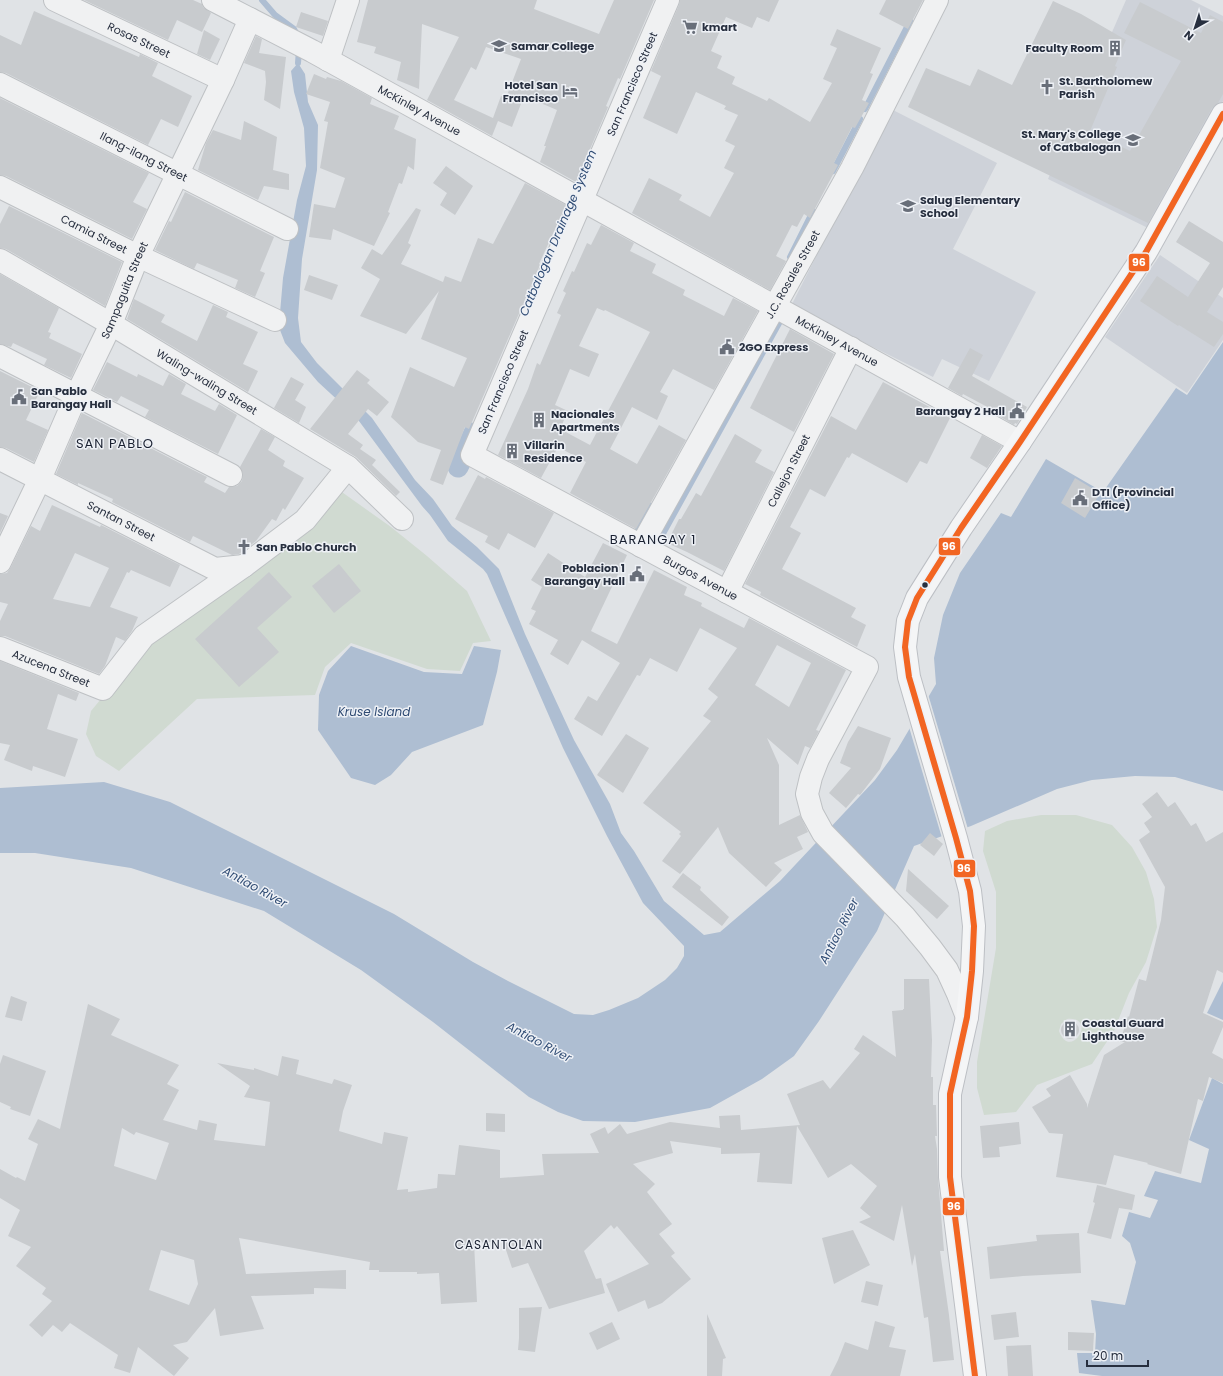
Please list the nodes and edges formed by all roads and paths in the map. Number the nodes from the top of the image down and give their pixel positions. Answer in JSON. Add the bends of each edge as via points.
{"nodes":[{"id":1,"x":55,"y":0,"type":"edge"},
{"id":2,"x":213,"y":0,"type":"edge"},
{"id":3,"x":348,"y":0,"type":"edge"},
{"id":4,"x":668,"y":0,"type":"edge"},
{"id":5,"x":937,"y":0,"type":"edge"},
{"id":6,"x":250,"y":19,"type":"junction"},
{"id":7,"x":311,"y":51,"type":"junction"},
{"id":8,"x":223,"y":80,"type":"junction"},
{"id":9,"x":0,"y":84,"type":"edge"},
{"id":10,"x":1223,"y":114,"type":"edge"},
{"id":11,"x":179,"y":174,"type":"junction"},
{"id":12,"x":0,"y":187,"type":"edge"},
{"id":13,"x":577,"y":197,"type":"junction"},
{"id":14,"x":287,"y":229,"type":"dead end"},
{"id":15,"x":138,"y":256,"type":"junction"},
{"id":16,"x":0,"y":260,"type":"edge"},
{"id":17,"x":776,"y":306,"type":"junction"},
{"id":18,"x":275,"y":320,"type":"dead end"},
{"id":19,"x":111,"y":324,"type":"junction"},
{"id":20,"x":851,"y":348,"type":"junction"},
{"id":21,"x":0,"y":356,"type":"edge"},
{"id":22,"x":76,"y":396,"type":"junction"},
{"id":23,"x":1020,"y":442,"type":"junction"},
{"id":24,"x":472,"y":454,"type":"joint"},
{"id":25,"x":0,"y":459,"type":"edge"},
{"id":26,"x":348,"y":467,"type":"junction"},
{"id":27,"x":231,"y":475,"type":"dead end"},
{"id":28,"x":40,"y":479,"type":"junction"},
{"id":29,"x":402,"y":519,"type":"dead end"},
{"id":30,"x":641,"y":546,"type":"junction"},
{"id":31,"x":0,"y":561,"type":"edge"},
{"id":32,"x":244,"y":566,"type":"junction"},
{"id":33,"x":727,"y":592,"type":"junction"},
{"id":34,"x":0,"y":648,"type":"edge"},
{"id":35,"x":967,"y":1017,"type":"junction"},
{"id":36,"x":975,"y":1376,"type":"edge"}],
"edges":[{"from":1,"to":8,"type":"street","name":"Rosas Street"},
{"from":2,"to":6,"type":"street","name":"McKinley Avenue"},
{"from":3,"to":7,"type":"street"},
{"from":4,"to":13,"type":"street","name":"San Francisco Street"},
{"from":5,"to":17,"type":"street","name":"J.C. Rosales Street","via":[[852,168]]},
{"from":6,"to":7,"type":"street","name":"McKinley Avenue"},
{"from":6,"to":8,"type":"street","name":"Sampaguita Street"},
{"from":7,"to":13,"type":"street","name":"McKinley Avenue"},
{"from":8,"to":11,"type":"street","name":"Sampaguita Street"},
{"from":9,"to":11,"type":"street","name":"Ilang-ilang Street"},
{"from":10,"to":23,"type":"main road","via":[[1146,252]]},
{"from":11,"to":14,"type":"street","name":"Ilang-ilang Street"},
{"from":11,"to":15,"type":"street","name":"Sampaguita Street"},
{"from":12,"to":15,"type":"street","name":"Camia Street"},
{"from":13,"to":17,"type":"street","name":"McKinley Avenue"},
{"from":13,"to":24,"type":"street","name":"San Francisco Street"},
{"from":15,"to":18,"type":"street","name":"Camia Street"},
{"from":15,"to":19,"type":"street","name":"Sampaguita Street"},
{"from":16,"to":19,"type":"street","name":"Waling-waling Street"},
{"from":17,"to":20,"type":"street","name":"McKinley Avenue"},
{"from":17,"to":30,"type":"street","name":"J.C. Rosales Street"},
{"from":19,"to":22,"type":"street","name":"Sampaguita Street"},
{"from":19,"to":26,"type":"street","name":"Waling-waling Street"},
{"from":20,"to":23,"type":"street","name":"McKinley Avenue"},
{"from":20,"to":33,"type":"street","name":"Callejon Street"},
{"from":21,"to":22,"type":"street"},
{"from":22,"to":27,"type":"street"},
{"from":22,"to":28,"type":"street","name":"Sampaguita Street"},
{"from":23,"to":35,"type":"main road","via":[[917,598],[908,621],[905,647],[909,677],[970,891],[974,926]]},
{"from":24,"to":30,"type":"street","name":"Burgos Avenue"},
{"from":25,"to":28,"type":"street","name":"Santan Street"},
{"from":26,"to":29,"type":"street","name":"Waling-waling Street"},
{"from":26,"to":32,"type":"street","via":[[305,520]]},
{"from":28,"to":31,"type":"street","name":"Sampaguita Street"},
{"from":28,"to":32,"type":"street","name":"Santan Street","via":[[215,569]]},
{"from":30,"to":33,"type":"street","name":"Burgos Avenue"},
{"from":32,"to":34,"type":"street","name":"Azucena Street","via":[[144,636],[103,689]]},
{"from":33,"to":35,"type":"street","name":"Burgos Avenue","via":[[867,667],[818,759],[807,794],[812,813],[823,833],[905,917],[930,947],[947,970]]},
{"from":35,"to":36,"type":"main road","via":[[950,1094],[950,1185]]}]}
